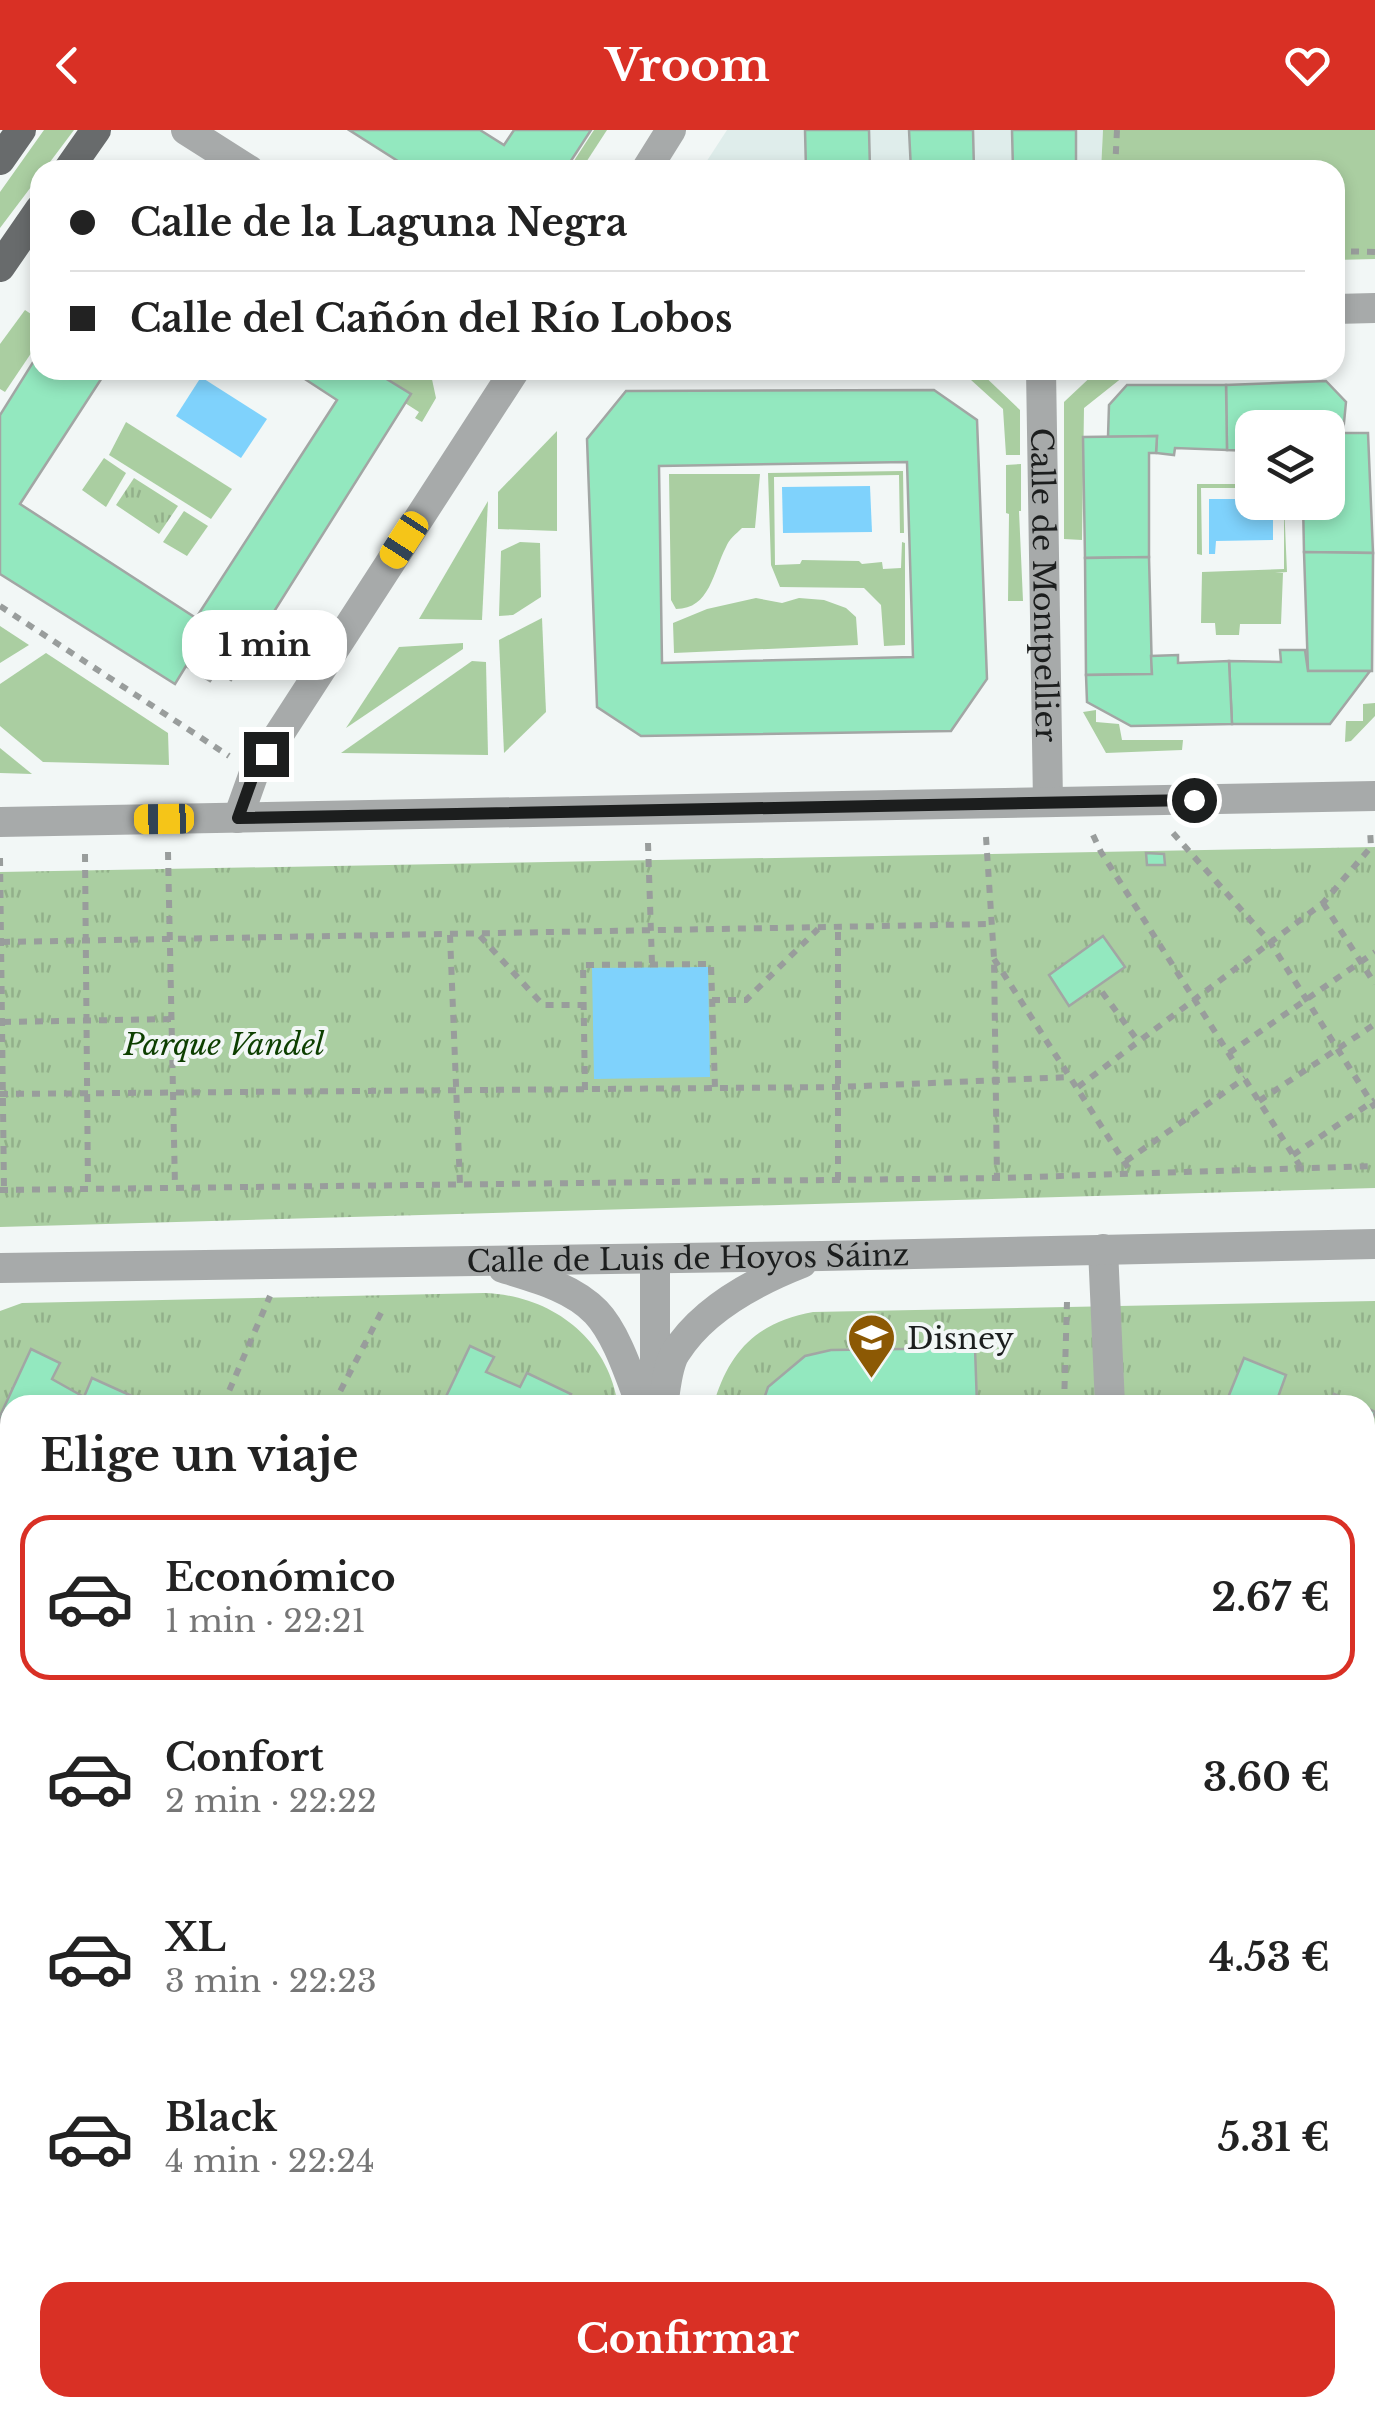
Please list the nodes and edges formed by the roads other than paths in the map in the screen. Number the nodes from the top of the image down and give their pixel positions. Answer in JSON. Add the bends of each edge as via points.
{"nodes":[{"id":1,"x":21,"y":130,"type":"edge"},
{"id":2,"x":96,"y":130,"type":"edge"},
{"id":3,"x":186,"y":130,"type":"edge"},
{"id":4,"x":671,"y":130,"type":"edge"},
{"id":5,"x":0,"y":160,"type":"edge"},
{"id":6,"x":75,"y":160,"type":"edge"},
{"id":7,"x":232,"y":160,"type":"edge"},
{"id":8,"x":652,"y":160,"type":"edge"},
{"id":9,"x":30,"y":223,"type":"edge"},
{"id":10,"x":0,"y":266,"type":"edge"},
{"id":11,"x":1375,"y":308,"type":"edge"},
{"id":12,"x":1345,"y":309,"type":"edge"},
{"id":13,"x":508,"y":380,"type":"edge"},
{"id":14,"x":1040,"y":380,"type":"edge"},
{"id":15,"x":1375,"y":796,"type":"edge"},
{"id":16,"x":1048,"y":802,"type":"junction"},
{"id":17,"x":238,"y":818,"type":"junction"},
{"id":18,"x":0,"y":822,"type":"edge"},
{"id":19,"x":1375,"y":1244,"type":"edge"},
{"id":20,"x":1104,"y":1250,"type":"junction"},
{"id":21,"x":822,"y":1256,"type":"junction"},
{"id":22,"x":656,"y":1258,"type":"junction"},
{"id":23,"x":472,"y":1259,"type":"junction"},
{"id":24,"x":0,"y":1268,"type":"edge"},
{"id":25,"x":637,"y":1395,"type":"edge"},
{"id":26,"x":655,"y":1395,"type":"edge"},
{"id":27,"x":665,"y":1395,"type":"edge"},
{"id":28,"x":1110,"y":1395,"type":"edge"}],
"edges":[{"from":1,"to":5,"type":"main road"},
{"from":2,"to":6,"type":"main road"},
{"from":3,"to":7,"type":"street"},
{"from":4,"to":8,"type":"street"},
{"from":9,"to":10,"type":"main road"},
{"from":11,"to":12,"type":"street"},
{"from":13,"to":17,"type":"street","via":[[254,773]]},
{"from":14,"to":16,"type":"street","name":"Calle de Montpellier"},
{"from":15,"to":16,"type":"street"},
{"from":16,"to":17,"type":"street"},
{"from":17,"to":18,"type":"street"},
{"from":19,"to":20,"type":"street","name":"Calle de Luis de Hoyos Sáinz"},
{"from":20,"to":21,"type":"street","name":"Calle de Luis de Hoyos Sáinz"},
{"from":20,"to":28,"type":"street"},
{"from":21,"to":22,"type":"street","name":"Calle de Luis de Hoyos Sáinz"},
{"from":21,"to":27,"type":"street","via":[[763,1278],[716,1309],[674,1354]]},
{"from":22,"to":23,"type":"street","name":"Calle de Luis de Hoyos Sáinz"},
{"from":22,"to":26,"type":"street"},
{"from":23,"to":24,"type":"street","name":"Calle de Luis de Hoyos Sáinz"},
{"from":23,"to":25,"type":"street","via":[[552,1282],[596,1312]]}]}
